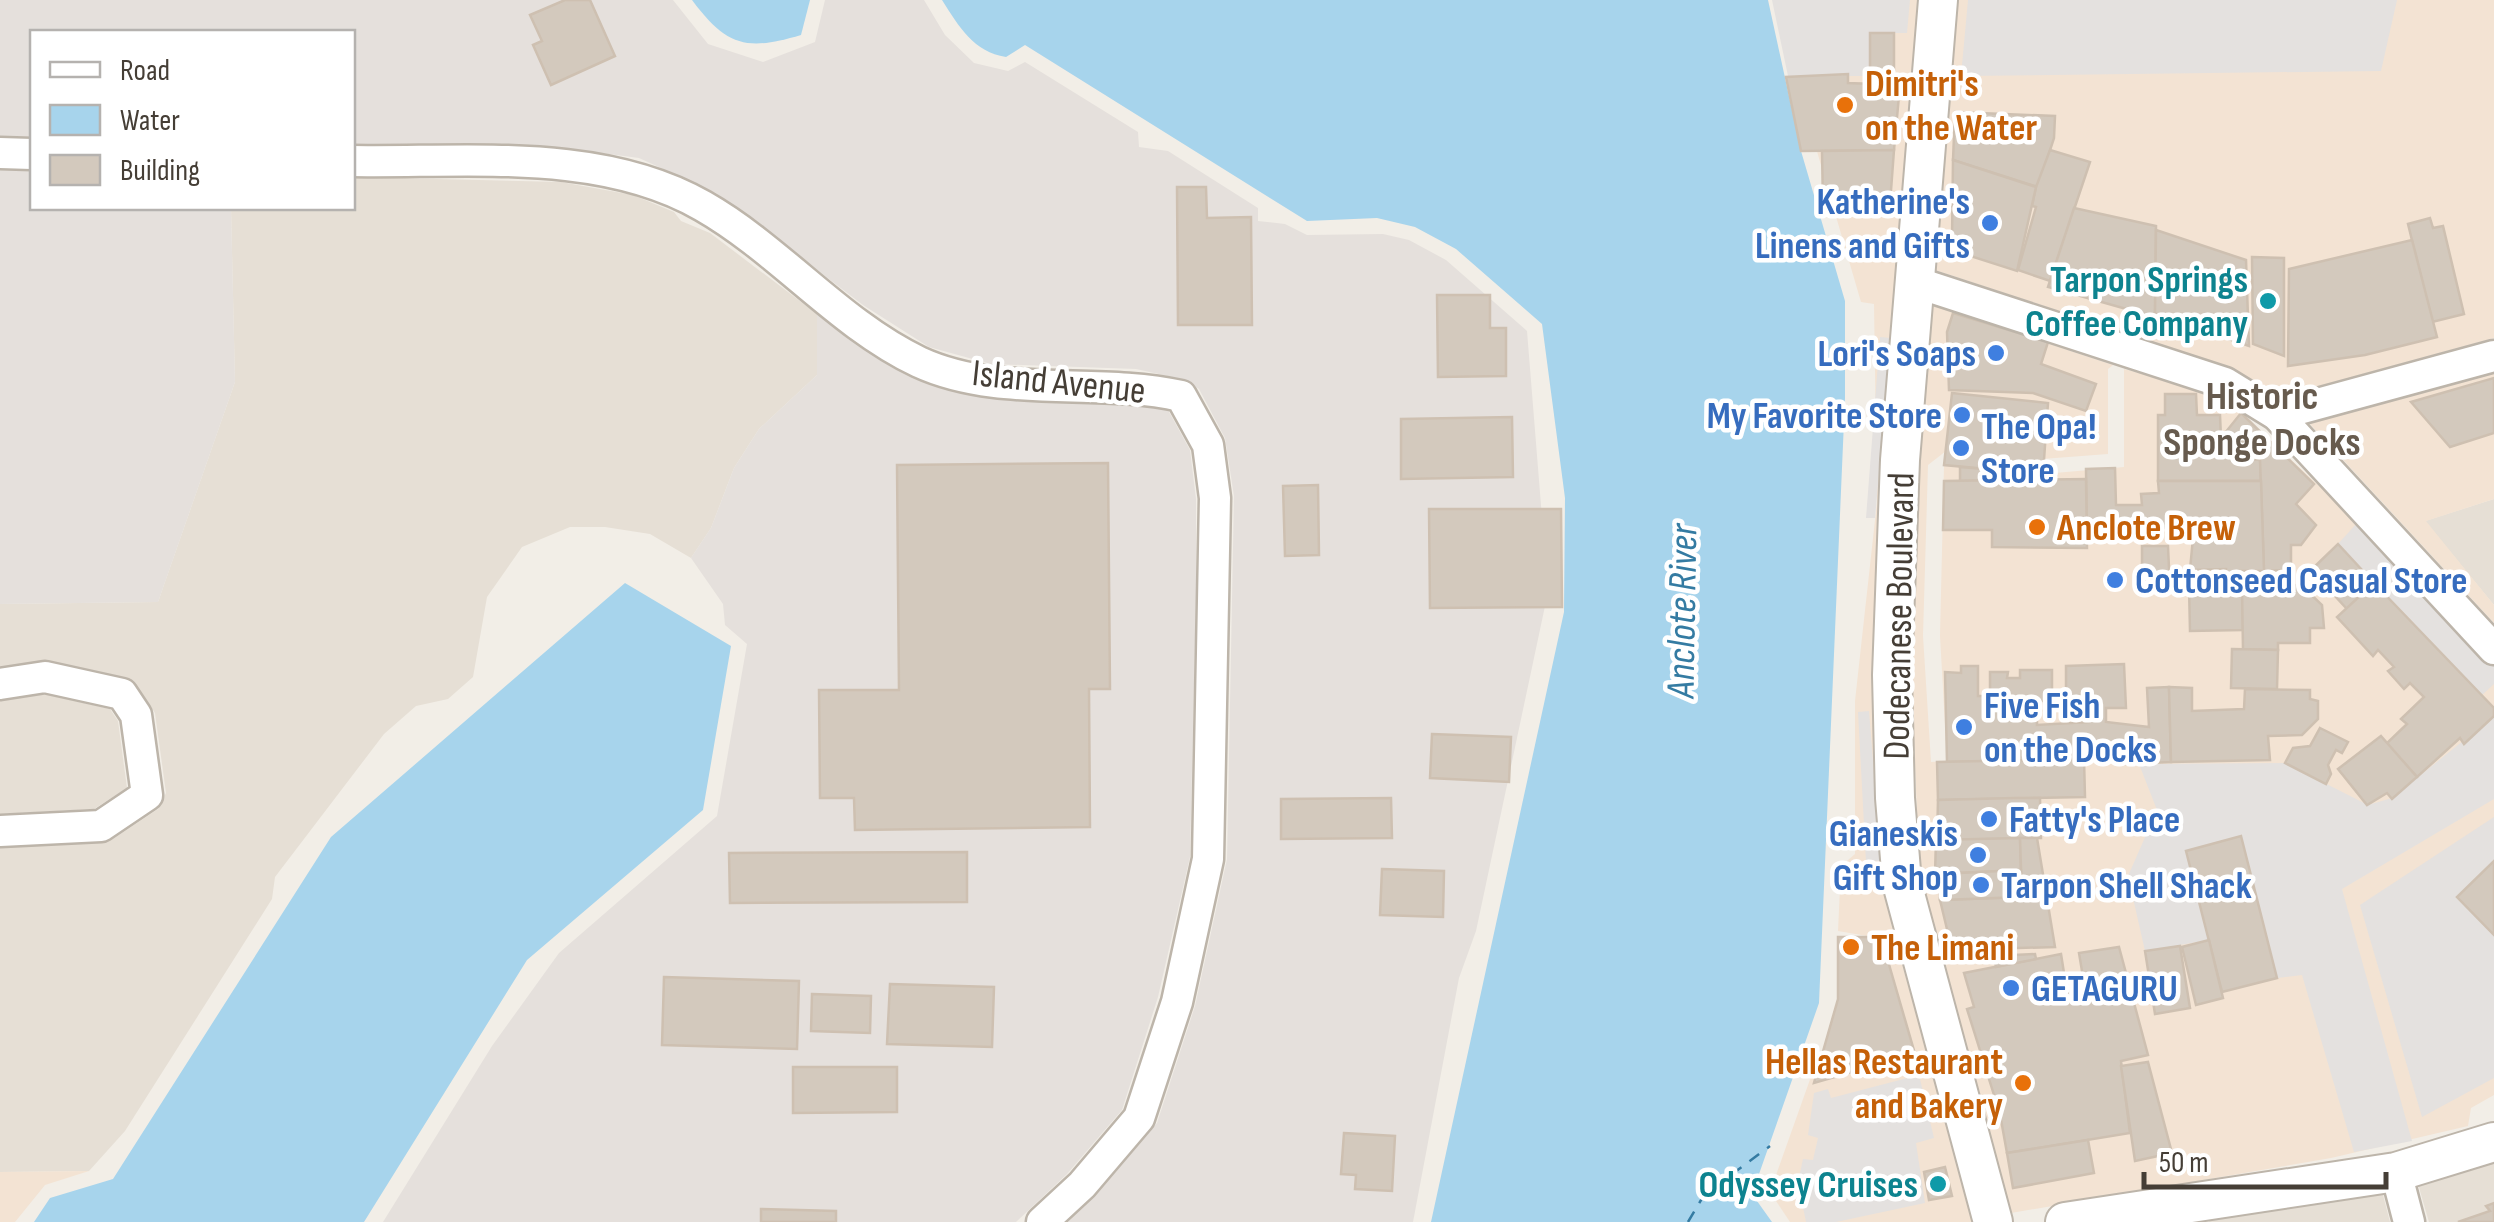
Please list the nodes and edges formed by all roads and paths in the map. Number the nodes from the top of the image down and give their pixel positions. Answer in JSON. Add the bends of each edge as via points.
{"nodes":[{"id":1,"x":1938,"y":0,"type":"edge"},
{"id":2,"x":0,"y":153,"type":"edge"},
{"id":3,"x":30,"y":154,"type":"edge"},
{"id":4,"x":355,"y":160,"type":"edge"},
{"id":5,"x":1914,"y":282,"type":"junction"},
{"id":6,"x":2494,"y":356,"type":"edge"},
{"id":7,"x":2277,"y":415,"type":"junction"},
{"id":8,"x":2494,"y":649,"type":"edge"},
{"id":9,"x":0,"y":684,"type":"edge"},
{"id":10,"x":0,"y":831,"type":"edge"},
{"id":11,"x":2494,"y":1142,"type":"edge"},
{"id":12,"x":2396,"y":1172,"type":"junction"},
{"id":13,"x":1042,"y":1222,"type":"edge"},
{"id":14,"x":1993,"y":1222,"type":"edge"},
{"id":15,"x":2065,"y":1222,"type":"edge"},
{"id":16,"x":2409,"y":1222,"type":"edge"}],
"edges":[{"from":1,"to":5,"type":"street","name":"Dodecanese Boulevard"},
{"from":2,"to":3,"type":"street"},
{"from":4,"to":13,"type":"street","name":"Island Avenue","via":[[563,165],[639,179],[704,206],[920,362],[988,381],[1135,385],[1182,396],[1208,445],[1215,498],[1208,859],[1177,1002],[1139,1118]]},
{"from":5,"to":7,"type":"street","via":[[2224,383]]},
{"from":5,"to":14,"type":"street","name":"Dodecanese Boulevard","via":[[1892,675],[1902,884]]},
{"from":6,"to":7,"type":"street"},
{"from":7,"to":8,"type":"street"},
{"from":9,"to":10,"type":"street","via":[[46,677],[122,694],[136,715],[147,795],[102,826]]},
{"from":11,"to":12,"type":"street"},
{"from":12,"to":15,"type":"street"},
{"from":12,"to":16,"type":"street"}]}
